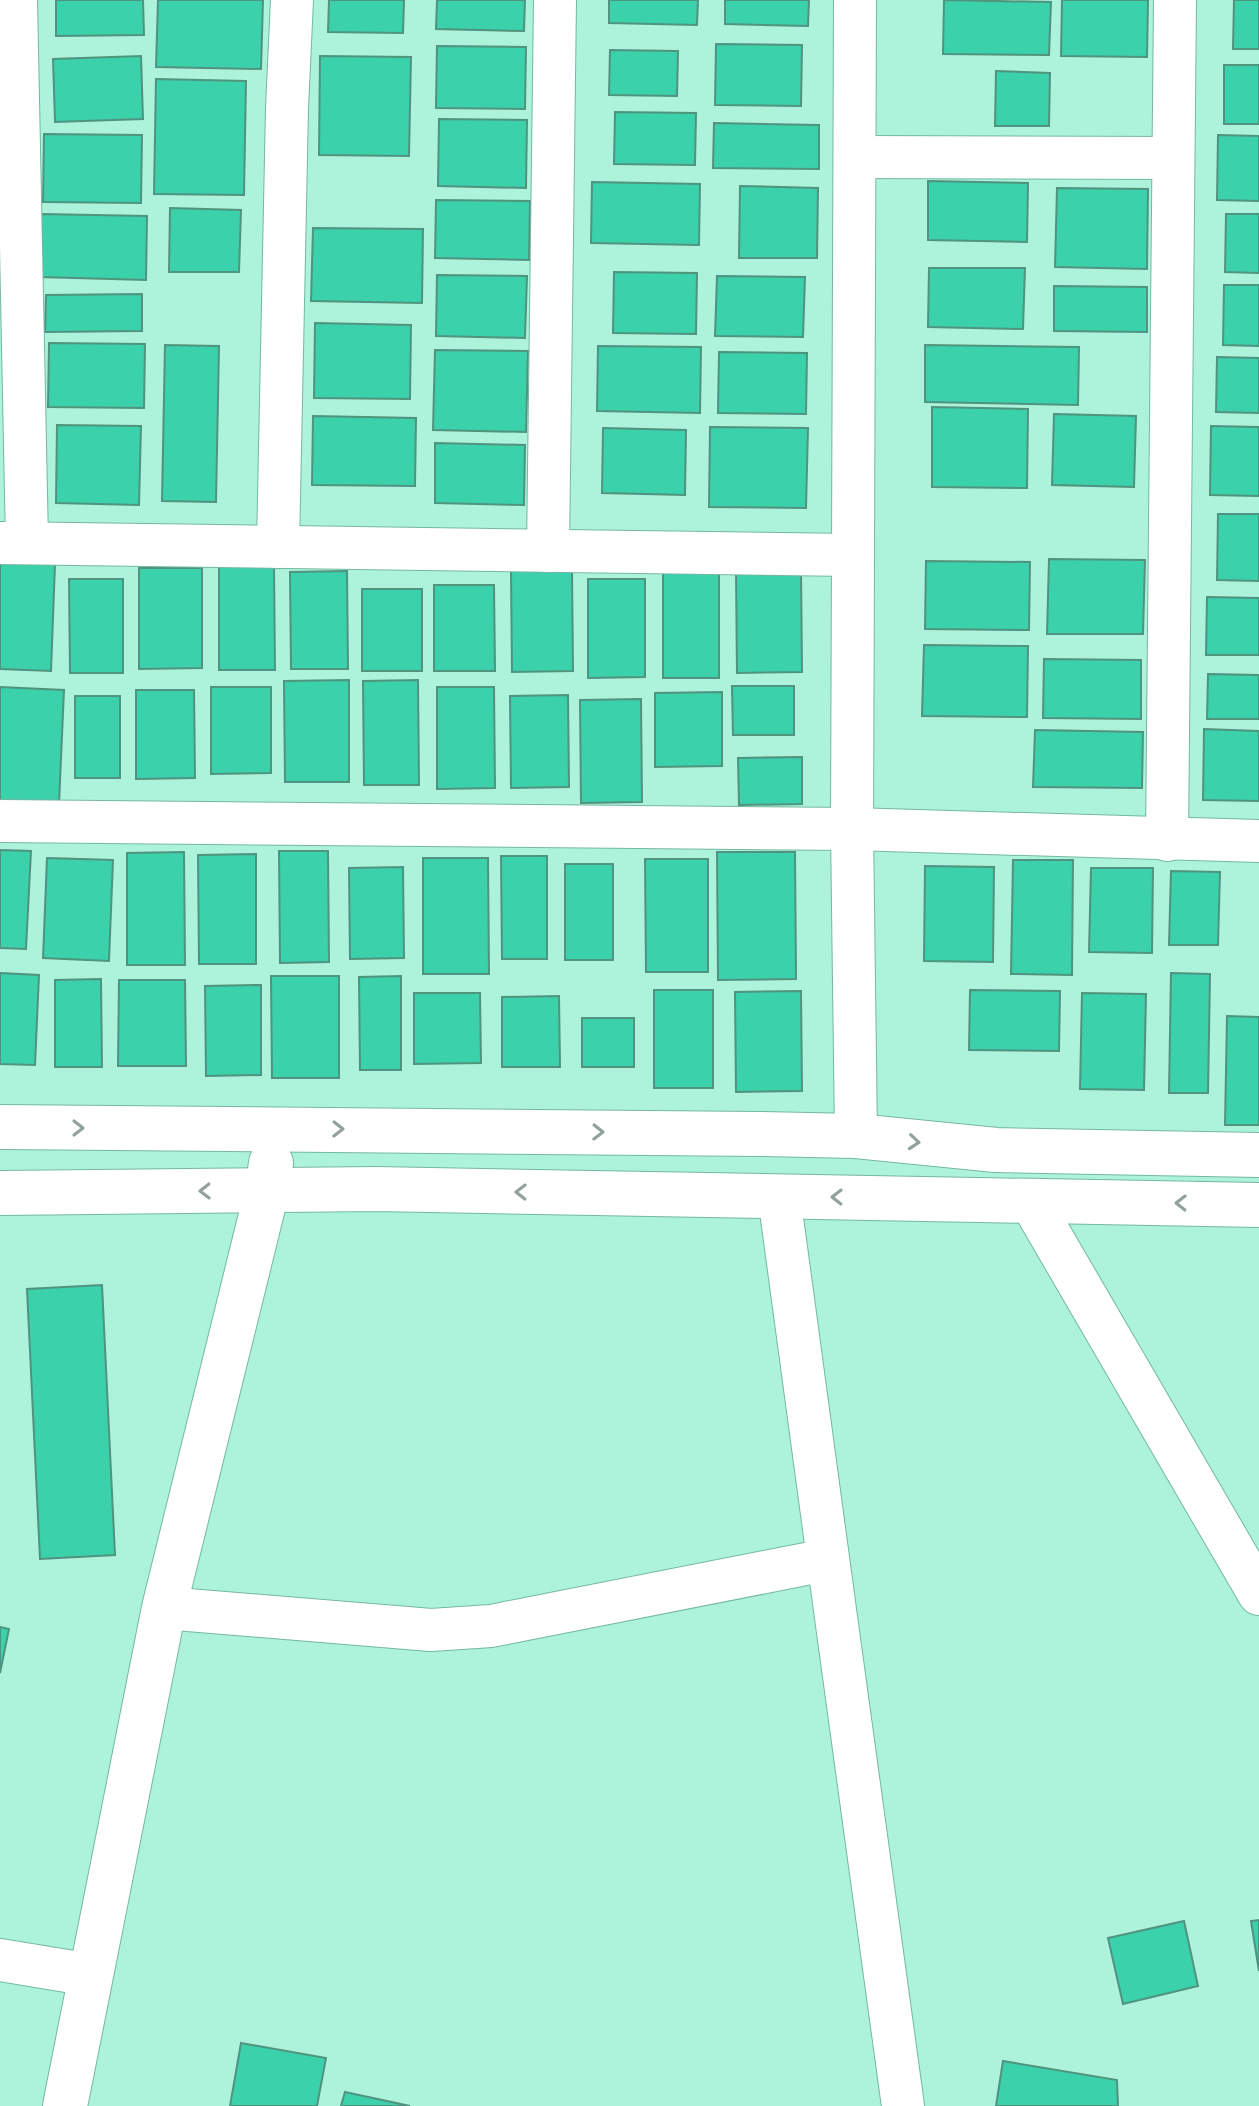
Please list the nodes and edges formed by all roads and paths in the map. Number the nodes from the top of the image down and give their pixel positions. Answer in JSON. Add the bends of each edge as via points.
{"nodes":[{"id":1,"x":16,"y":0,"type":"edge"},
{"id":2,"x":292,"y":0,"type":"edge"},
{"id":3,"x":555,"y":0,"type":"edge"},
{"id":4,"x":855,"y":0,"type":"edge"},
{"id":5,"x":1175,"y":0,"type":"edge"},
{"id":6,"x":855,"y":157,"type":"junction"},
{"id":7,"x":1172,"y":158,"type":"junction"},
{"id":8,"x":14,"y":543,"type":"edge"},
{"id":9,"x":278,"y":547,"type":"junction"},
{"id":10,"x":548,"y":551,"type":"junction"},
{"id":11,"x":853,"y":555,"type":"junction"},
{"id":12,"x":0,"y":821,"type":"edge"},
{"id":13,"x":852,"y":829,"type":"junction"},
{"id":14,"x":1167,"y":840,"type":"junction"},
{"id":15,"x":1259,"y":841,"type":"edge"},
{"id":16,"x":0,"y":1127,"type":"edge"},
{"id":17,"x":276,"y":1129,"type":"junction"},
{"id":18,"x":856,"y":1136,"type":"junction"},
{"id":19,"x":1259,"y":1155,"type":"edge"},
{"id":20,"x":267,"y":1191,"type":"junction"},
{"id":21,"x":0,"y":1193,"type":"edge"},
{"id":22,"x":779,"y":1196,"type":"junction"},
{"id":23,"x":1030,"y":1200,"type":"junction"},
{"id":24,"x":1259,"y":1205,"type":"edge"},
{"id":25,"x":826,"y":1560,"type":"junction"},
{"id":26,"x":1259,"y":1594,"type":"edge"},
{"id":27,"x":164,"y":1608,"type":"junction"},
{"id":28,"x":0,"y":1960,"type":"edge"},
{"id":29,"x":91,"y":1975,"type":"junction"},
{"id":30,"x":65,"y":2106,"type":"edge"},
{"id":31,"x":903,"y":2106,"type":"edge"}],
"edges":[{"from":1,"to":8,"type":"street"},
{"from":2,"to":9,"type":"street"},
{"from":3,"to":10,"type":"street"},
{"from":4,"to":6,"type":"street"},
{"from":5,"to":7,"type":"street"},
{"from":6,"to":7,"type":"street"},
{"from":6,"to":11,"type":"street"},
{"from":7,"to":14,"type":"street"},
{"from":8,"to":9,"type":"street"},
{"from":9,"to":10,"type":"street"},
{"from":10,"to":11,"type":"street"},
{"from":11,"to":13,"type":"street"},
{"from":12,"to":13,"type":"street"},
{"from":13,"to":14,"type":"street"},
{"from":13,"to":18,"type":"street"},
{"from":14,"to":15,"type":"street"},
{"from":16,"to":17,"type":"street","one_way":true},
{"from":17,"to":18,"type":"street","one_way":true},
{"from":17,"to":20,"type":"street"},
{"from":18,"to":19,"type":"street","one_way":true,"via":[[996,1150]]},
{"from":20,"to":21,"type":"street","one_way":true},
{"from":22,"to":20,"type":"street","one_way":true},
{"from":20,"to":27,"type":"street"},
{"from":23,"to":22,"type":"street","one_way":true},
{"from":22,"to":25,"type":"street"},
{"from":24,"to":23,"type":"street","one_way":true},
{"from":23,"to":26,"type":"street"},
{"from":25,"to":27,"type":"street","via":[[491,1626],[431,1630]]},
{"from":25,"to":31,"type":"street"},
{"from":27,"to":29,"type":"street"},
{"from":28,"to":29,"type":"street"},
{"from":29,"to":30,"type":"street"}]}
